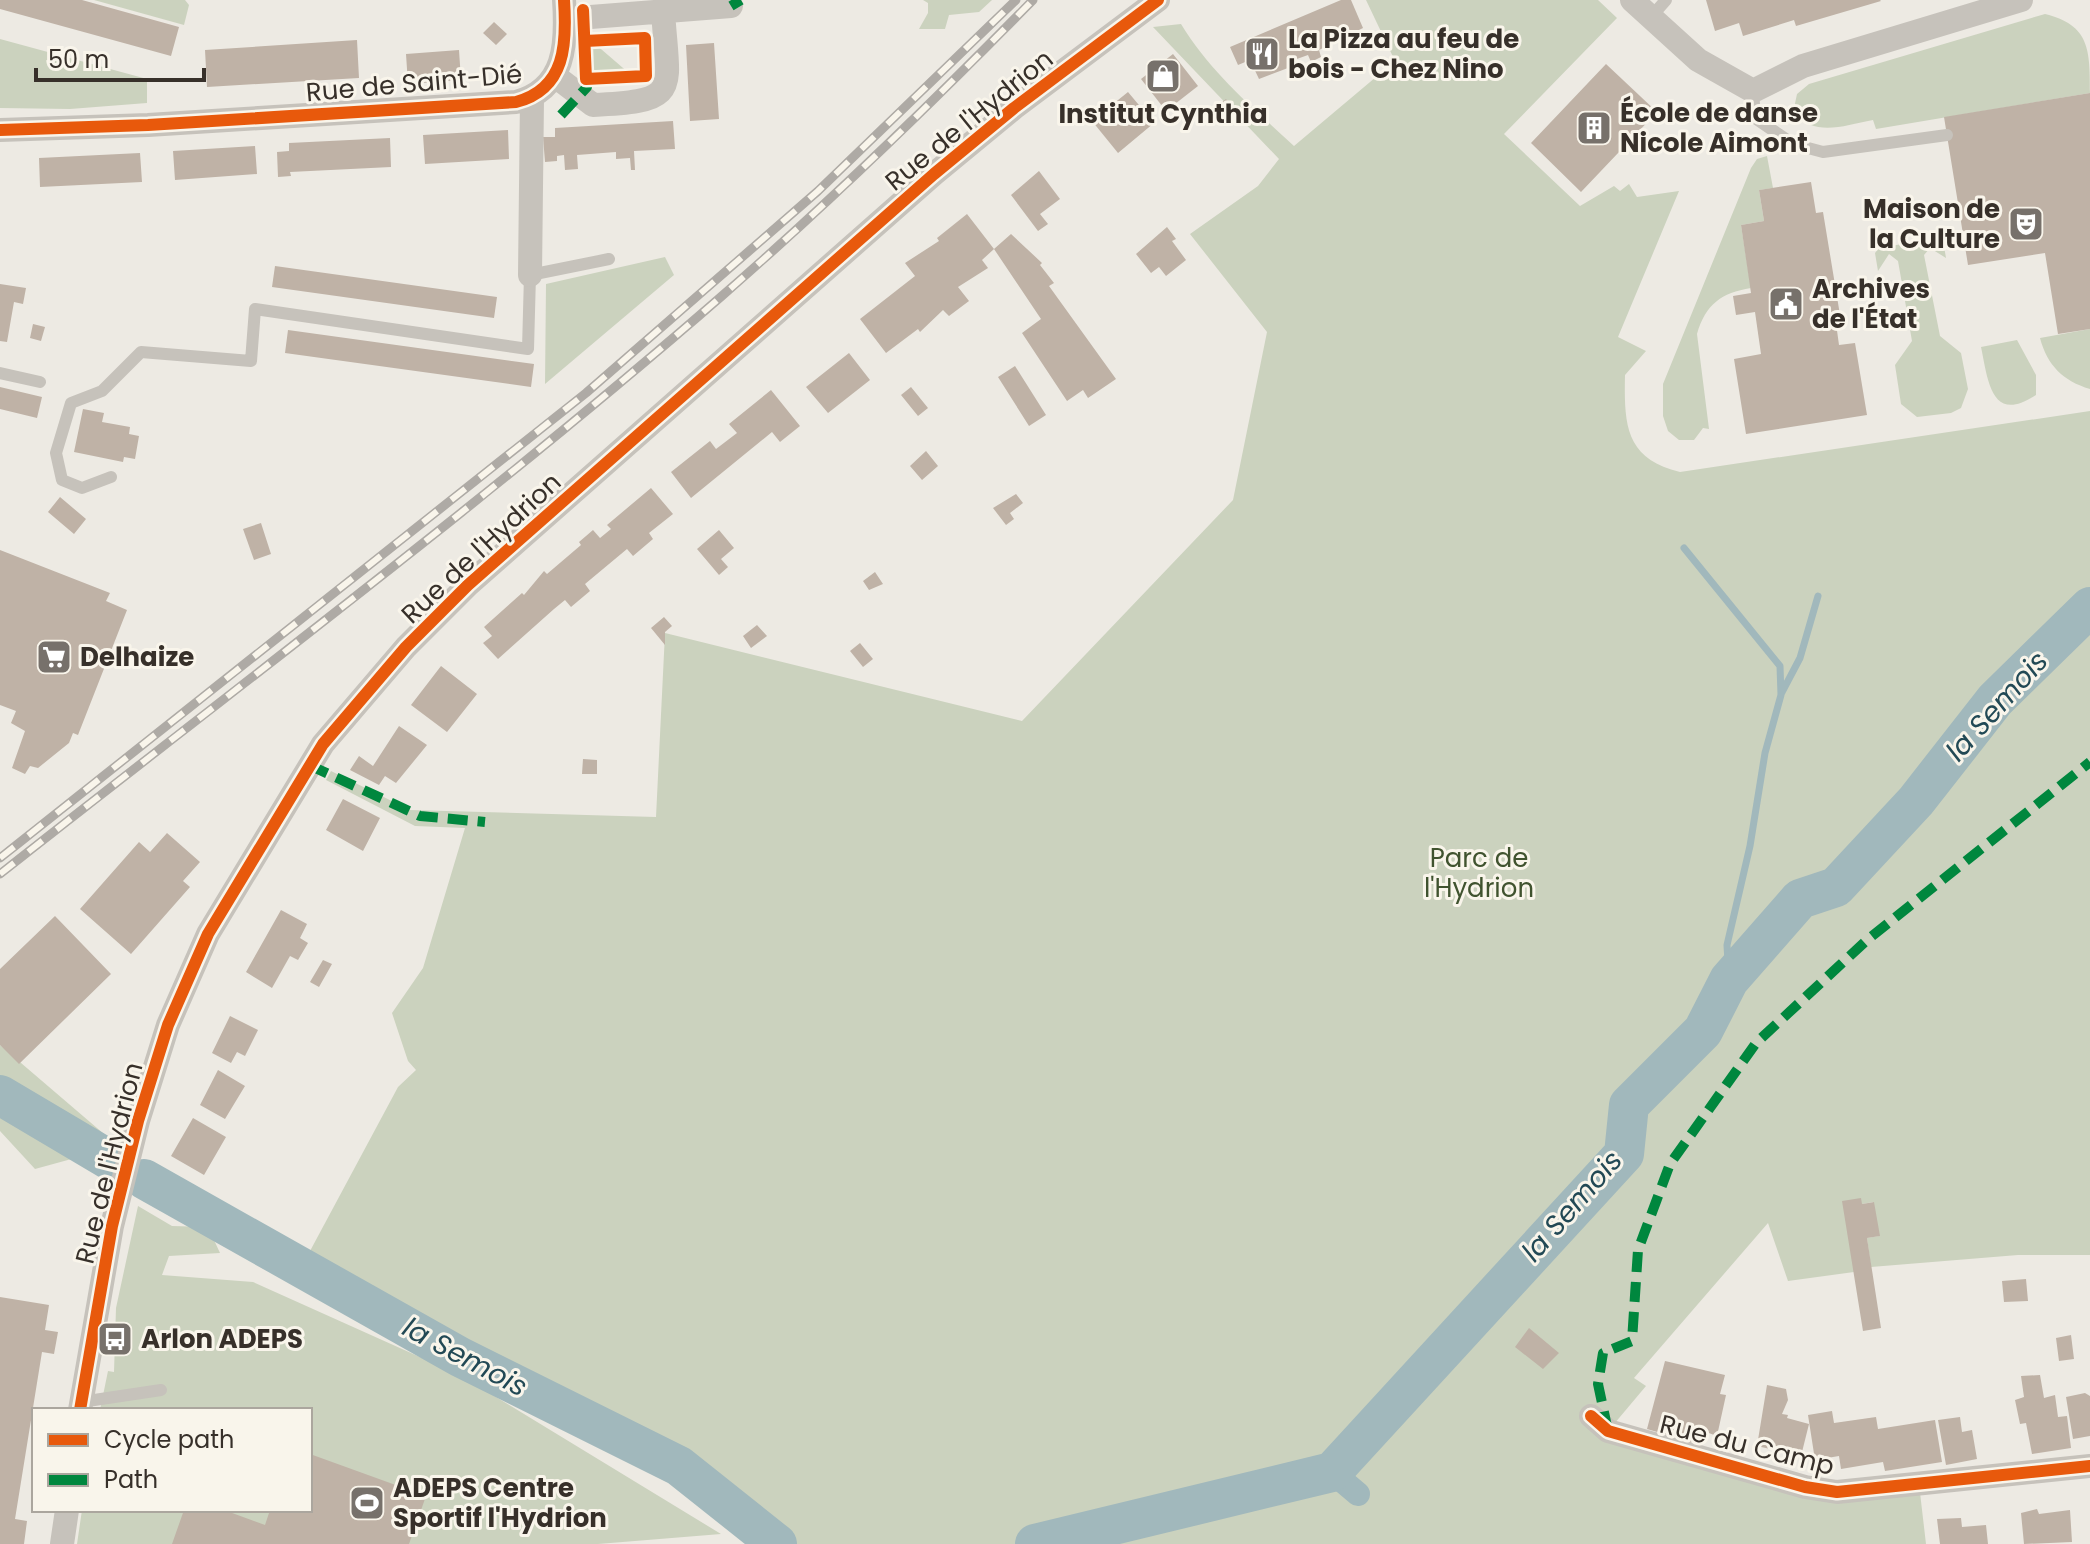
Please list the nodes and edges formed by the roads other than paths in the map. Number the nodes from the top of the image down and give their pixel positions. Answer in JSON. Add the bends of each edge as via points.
{"nodes":[{"id":1,"x":1158,"y":0,"type":"edge"},
{"id":2,"x":1632,"y":0,"type":"edge"},
{"id":3,"x":2021,"y":0,"type":"edge"},
{"id":4,"x":731,"y":6,"type":"dead end"},
{"id":5,"x":564,"y":9,"type":"edge"},
{"id":6,"x":1658,"y":9,"type":"edge"},
{"id":7,"x":663,"y":11,"type":"junction"},
{"id":8,"x":555,"y":76,"type":"junction"},
{"id":9,"x":1753,"y":91,"type":"junction"},
{"id":10,"x":532,"y":98,"type":"junction"},
{"id":11,"x":0,"y":130,"type":"edge"},
{"id":12,"x":1947,"y":135,"type":"dead end"},
{"id":13,"x":609,"y":259,"type":"dead end"},
{"id":14,"x":530,"y":275,"type":"junction"},
{"id":15,"x":0,"y":373,"type":"edge"},
{"id":16,"x":40,"y":382,"type":"dead end"},
{"id":17,"x":111,"y":477,"type":"dead end"},
{"id":18,"x":161,"y":1390,"type":"dead end"},
{"id":19,"x":81,"y":1406,"type":"edge"},
{"id":20,"x":1591,"y":1416,"type":"dead end"},
{"id":21,"x":2090,"y":1466,"type":"edge"},
{"id":22,"x":67,"y":1512,"type":"edge"},
{"id":23,"x":62,"y":1544,"type":"edge"}],
"edges":[{"from":1,"to":19,"type":"street","name":"Rue de l'Hydrion","via":[[934,174],[480,574],[397,657],[323,744],[208,934],[168,1025],[112,1226]]},
{"from":2,"to":6,"type":"street"},
{"from":3,"to":9,"type":"street","via":[[1803,66]]},
{"from":4,"to":7,"type":"street"},
{"from":5,"to":7,"type":"street"},
{"from":5,"to":8,"type":"street","name":"Rue de Saint-Dié","via":[[562,60]]},
{"from":6,"to":9,"type":"street","via":[[1698,60]]},
{"from":7,"to":8,"type":"street","via":[[668,81],[649,101],[593,105]]},
{"from":8,"to":10,"type":"street","name":"Rue de Saint-Dié"},
{"from":9,"to":12,"type":"lane","via":[[1755,118],[1793,144],[1823,152]]},
{"from":10,"to":11,"type":"street","name":"Rue de Saint-Dié"},
{"from":10,"to":14,"type":"street","name":"Rue de Saint-Dié"},
{"from":13,"to":14,"type":"lane"},
{"from":14,"to":17,"type":"lane","via":[[528,349],[255,309],[251,361],[141,352],[102,391],[71,403],[56,453],[62,480],[82,488]]},
{"from":15,"to":16,"type":"lane"},
{"from":18,"to":19,"type":"lane"},
{"from":20,"to":21,"type":"street","name":"Rue du Camp","via":[[1608,1431],[1837,1492]]},
{"from":22,"to":23,"type":"street"}]}
